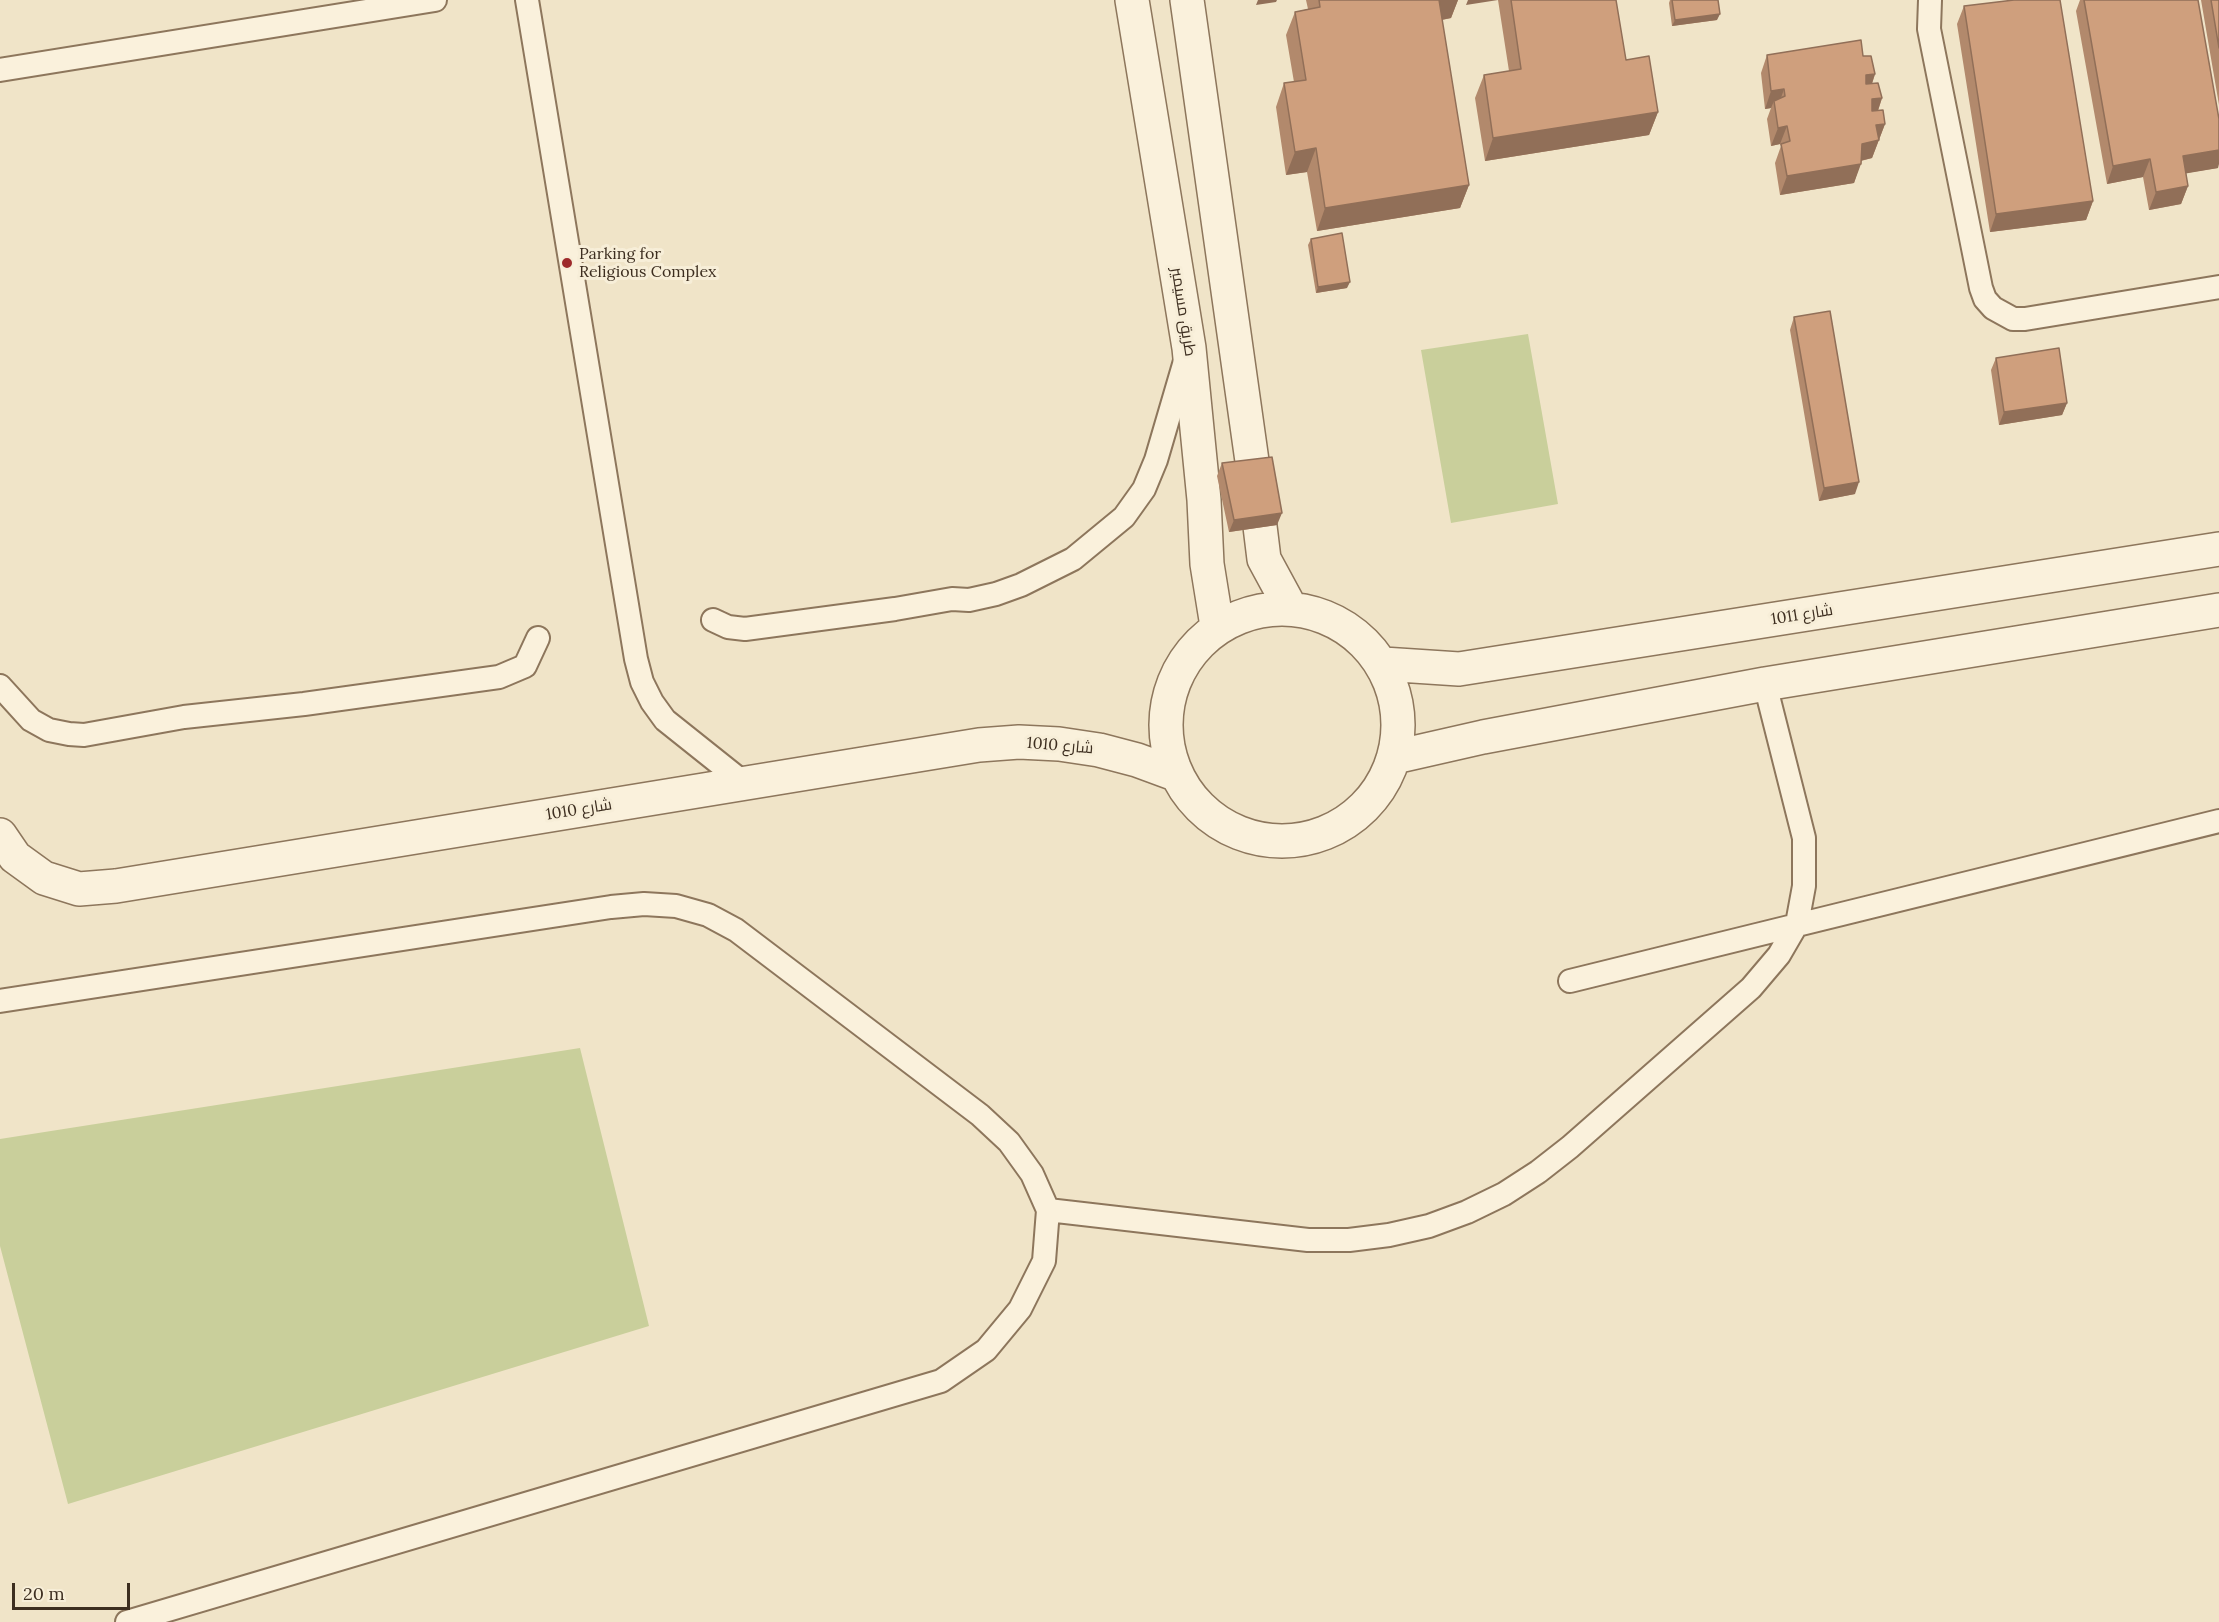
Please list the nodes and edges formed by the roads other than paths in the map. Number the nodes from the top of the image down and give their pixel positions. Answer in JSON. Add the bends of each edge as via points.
{"nodes":[{"id":1,"x":435,"y":0,"type":"edge"},
{"id":2,"x":527,"y":0,"type":"edge"},
{"id":3,"x":1132,"y":0,"type":"edge"},
{"id":4,"x":1187,"y":0,"type":"edge"},
{"id":5,"x":1929,"y":0,"type":"edge"},
{"id":6,"x":0,"y":70,"type":"edge"},
{"id":7,"x":2219,"y":287,"type":"edge"},
{"id":8,"x":1189,"y":348,"type":"junction"},
{"id":9,"x":2219,"y":549,"type":"edge"},
{"id":10,"x":1290,"y":607,"type":"junction"},
{"id":11,"x":2219,"y":610,"type":"edge"},
{"id":12,"x":713,"y":621,"type":"dead end"},
{"id":13,"x":1217,"y":627,"type":"junction"},
{"id":14,"x":538,"y":638,"type":"dead end"},
{"id":15,"x":1383,"y":664,"type":"junction"},
{"id":16,"x":1765,"y":684,"type":"junction"},
{"id":17,"x":0,"y":686,"type":"edge"},
{"id":18,"x":1395,"y":757,"type":"junction"},
{"id":19,"x":1175,"y":774,"type":"junction"},
{"id":20,"x":744,"y":783,"type":"junction"},
{"id":21,"x":2219,"y":821,"type":"edge"},
{"id":22,"x":0,"y":835,"type":"edge"},
{"id":23,"x":1797,"y":924,"type":"junction"},
{"id":24,"x":1570,"y":981,"type":"dead end"},
{"id":25,"x":0,"y":1001,"type":"edge"},
{"id":26,"x":1048,"y":1210,"type":"junction"},
{"id":27,"x":127,"y":1622,"type":"edge"}],
"edges":[{"from":1,"to":6,"type":"lane"},
{"from":2,"to":20,"type":"lane","via":[[642,682],[666,720]]},
{"from":3,"to":8,"type":"street","name":"طريق مسيمير"},
{"from":4,"to":10,"type":"street","via":[[1264,559]]},
{"from":5,"to":7,"type":"lane","via":[[1929,29],[1979,276],[1985,299],[1993,309],[2013,319],[2025,319]]},
{"from":8,"to":12,"type":"lane","via":[[1156,460],[1143,489],[1124,517],[1073,559],[1021,585],[969,600],[952,599],[746,629]]},
{"from":8,"to":13,"type":"street","name":"طريق مسيمير","via":[[1207,564]]},
{"from":9,"to":15,"type":"street","name":"شارع 1011","via":[[1459,669]]},
{"from":10,"to":13,"type":"street","via":[[1251,611]]},
{"from":10,"to":15,"type":"street","via":[[1343,624]]},
{"from":11,"to":16,"type":"street"},
{"from":13,"to":19,"type":"street","via":[[1188,655],[1169,692],[1165,734]]},
{"from":14,"to":17,"type":"lane","via":[[525,666],[499,677],[184,717],[84,735],[49,730],[31,720]]},
{"from":15,"to":18,"type":"street","via":[[1399,710]]},
{"from":16,"to":18,"type":"street"},
{"from":16,"to":23,"type":"lane","via":[[1804,838],[1804,886]]},
{"from":18,"to":19,"type":"street","via":[[1371,801],[1348,822],[1311,840],[1271,842],[1231,831],[1198,808]]},
{"from":19,"to":20,"type":"street","name":"شارع 1010","via":[[1099,750],[1019,742]]},
{"from":20,"to":22,"type":"street","name":"شارع 1010","via":[[80,889],[44,878],[15,856]]},
{"from":21,"to":23,"type":"lane"},
{"from":23,"to":24,"type":"lane"},
{"from":23,"to":26,"type":"lane","via":[[1779,955],[1751,988],[1570,1147],[1504,1194],[1467,1212],[1389,1235],[1308,1240]]},
{"from":25,"to":26,"type":"lane","via":[[611,907],[676,906],[708,915],[736,930],[980,1115],[1021,1158]]},
{"from":26,"to":27,"type":"lane","via":[[1044,1261],[1020,1309],[986,1350],[941,1381]]}]}
